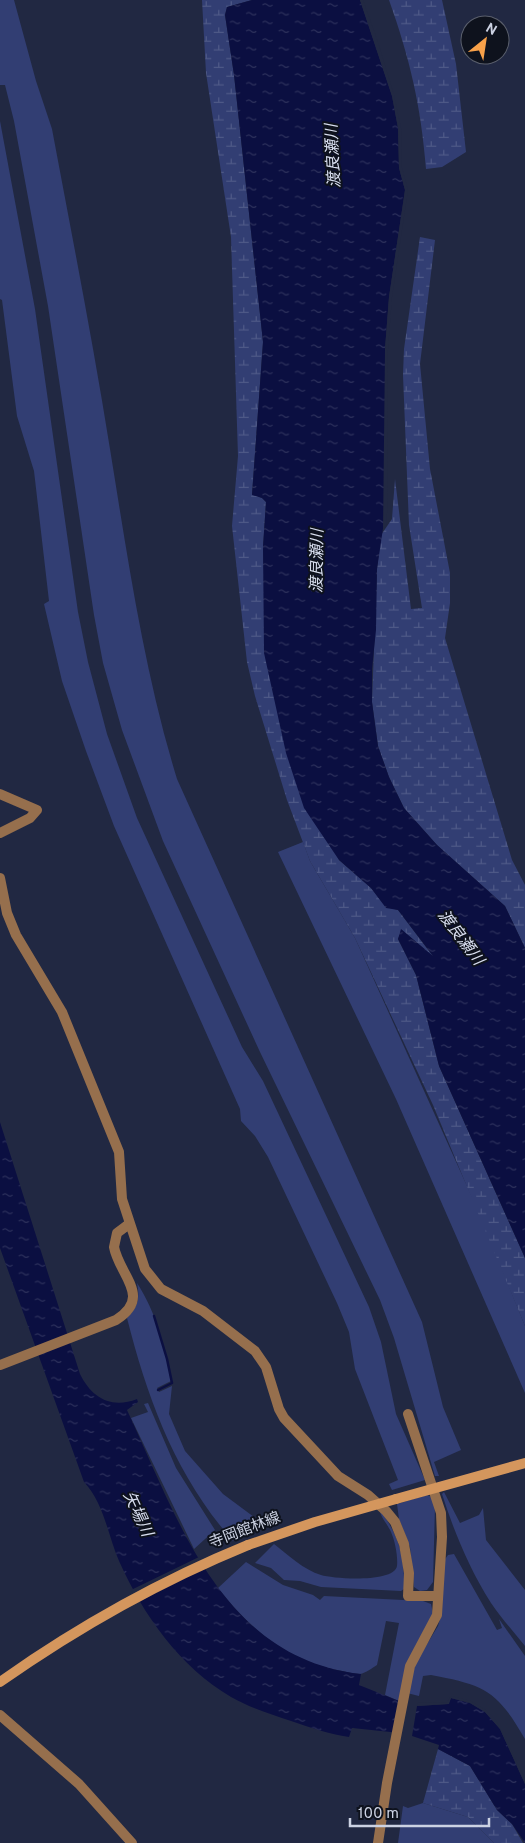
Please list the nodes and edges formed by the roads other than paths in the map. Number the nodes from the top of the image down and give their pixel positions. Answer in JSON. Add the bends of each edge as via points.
{"nodes":[{"id":1,"x":0,"y":794,"type":"edge"},
{"id":2,"x":0,"y":833,"type":"edge"},
{"id":3,"x":0,"y":878,"type":"edge"},
{"id":4,"x":129,"y":1224,"type":"junction"},
{"id":5,"x":0,"y":1365,"type":"edge"},
{"id":6,"x":408,"y":1414,"type":"dead end"},
{"id":7,"x":525,"y":1463,"type":"edge"},
{"id":8,"x":436,"y":1487,"type":"junction"},
{"id":9,"x":436,"y":1596,"type":"junction"},
{"id":10,"x":0,"y":1682,"type":"edge"},
{"id":11,"x":0,"y":1716,"type":"edge"},
{"id":12,"x":132,"y":1843,"type":"edge"},
{"id":13,"x":378,"y":1843,"type":"edge"}],
"edges":[{"from":1,"to":2,"type":"street","via":[[37,810],[30,818]]},
{"from":3,"to":4,"type":"street","via":[[7,914],[16,935],[62,1012],[119,1152],[122,1199]]},
{"from":4,"to":5,"type":"street","via":[[117,1233],[114,1247],[133,1288],[128,1311],[116,1320]]},
{"from":4,"to":9,"type":"street","via":[[145,1269],[156,1283],[203,1311],[255,1351],[266,1367],[284,1418],[338,1476],[377,1502],[395,1522],[408,1558],[408,1596]]},
{"from":6,"to":8,"type":"street"},
{"from":7,"to":8,"type":"main road","name":"寺岡館林線"},
{"from":8,"to":9,"type":"street","via":[[442,1537]]},
{"from":8,"to":10,"type":"main road","name":"寺岡館林線","bridge":true,"via":[[248,1545],[163,1582],[102,1615]]},
{"from":9,"to":13,"type":"street","via":[[437,1614],[413,1658]]},
{"from":11,"to":12,"type":"street","via":[[80,1784]]}]}
